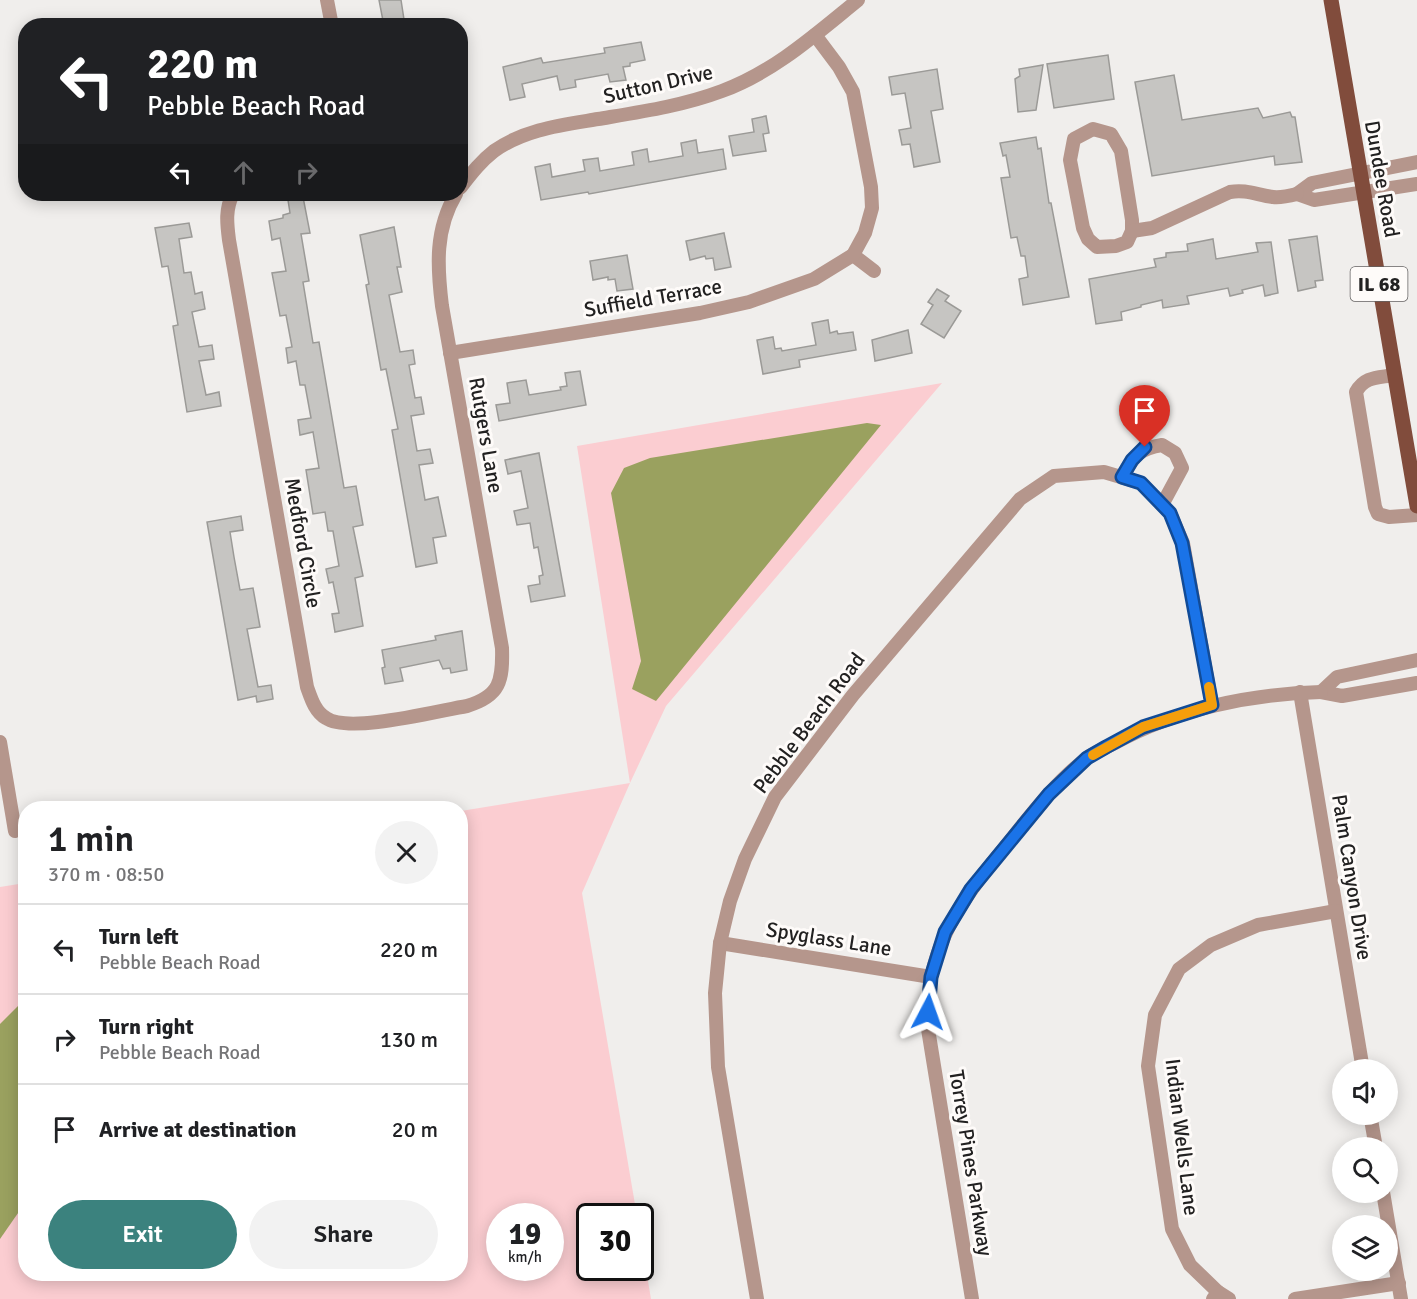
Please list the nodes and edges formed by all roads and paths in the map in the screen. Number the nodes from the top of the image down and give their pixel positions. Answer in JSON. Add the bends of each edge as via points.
{"nodes":[{"id":1,"x":327,"y":0,"type":"edge"},
{"id":2,"x":858,"y":0,"type":"edge"},
{"id":3,"x":1331,"y":0,"type":"edge"},
{"id":4,"x":330,"y":18,"type":"edge"},
{"id":5,"x":815,"y":35,"type":"junction"},
{"id":6,"x":1417,"y":162,"type":"edge"},
{"id":7,"x":1360,"y":174,"type":"junction"},
{"id":8,"x":468,"y":177,"type":"edge"},
{"id":9,"x":1417,"y":184,"type":"edge"},
{"id":10,"x":1297,"y":194,"type":"junction"},
{"id":11,"x":1363,"y":194,"type":"junction"},
{"id":12,"x":229,"y":201,"type":"edge"},
{"id":13,"x":452,"y":201,"type":"edge"},
{"id":14,"x":1132,"y":231,"type":"junction"},
{"id":15,"x":853,"y":255,"type":"junction"},
{"id":16,"x":874,"y":271,"type":"dead end"},
{"id":17,"x":450,"y":353,"type":"junction"},
{"id":18,"x":1394,"y":375,"type":"junction"},
{"id":19,"x":1122,"y":477,"type":"junction"},
{"id":20,"x":1161,"y":504,"type":"junction"},
{"id":21,"x":1417,"y":506,"type":"edge"},
{"id":22,"x":1417,"y":515,"type":"edge"},
{"id":23,"x":1417,"y":660,"type":"edge"},
{"id":24,"x":1417,"y":682,"type":"edge"},
{"id":25,"x":496,"y":688,"type":"joint"},
{"id":26,"x":1300,"y":692,"type":"junction"},
{"id":27,"x":1321,"y":692,"type":"junction"},
{"id":28,"x":1212,"y":705,"type":"junction"},
{"id":29,"x":0,"y":742,"type":"edge"},
{"id":30,"x":15,"y":831,"type":"dead end"},
{"id":31,"x":1336,"y":911,"type":"junction"},
{"id":32,"x":720,"y":943,"type":"junction"},
{"id":33,"x":931,"y":977,"type":"junction"},
{"id":34,"x":1361,"y":1059,"type":"edge"},
{"id":35,"x":1385,"y":1203,"type":"edge"},
{"id":36,"x":1399,"y":1283,"type":"junction"},
{"id":37,"x":1220,"y":1297,"type":"edge"},
{"id":38,"x":757,"y":1299,"type":"edge"},
{"id":39,"x":972,"y":1299,"type":"edge"},
{"id":40,"x":1295,"y":1299,"type":"edge"},
{"id":41,"x":1401,"y":1299,"type":"edge"}],
"edges":[{"from":1,"to":4,"type":"street"},
{"from":2,"to":5,"type":"street","name":"Sutton Drive"},
{"from":3,"to":7,"type":"main road","name":"Dundee Road","number":"IL 68"},
{"from":5,"to":8,"type":"street","name":"Sutton Drive","via":[[781,60],[725,90],[672,106],[545,128],[515,139],[496,150]]},
{"from":5,"to":15,"type":"street","via":[[853,92],[871,187],[872,208]]},
{"from":6,"to":7,"type":"street"},
{"from":7,"to":10,"type":"street","via":[[1311,183]]},
{"from":7,"to":11,"type":"main road","name":"Dundee Road","number":"IL 68"},
{"from":9,"to":11,"type":"street"},
{"from":10,"to":11,"type":"street","via":[[1314,200]]},
{"from":10,"to":14,"type":"street","via":[[1276,198],[1252,191],[1230,192],[1152,228]]},
{"from":11,"to":18,"type":"main road","name":"Dundee Road","number":"IL 68"},
{"from":12,"to":25,"type":"street","name":"Medford Circle","via":[[229,240],[312,703],[325,718],[359,725],[466,706],[484,701]]},
{"from":13,"to":17,"type":"street","name":"Rutgers Lane","via":[[441,229],[437,266]]},
{"from":14,"to":14,"type":"street","via":[[1127,242],[1097,247],[1083,228],[1070,160],[1074,139],[1093,129],[1111,134],[1122,151]]},
{"from":15,"to":16,"type":"street"},
{"from":15,"to":17,"type":"street","name":"Suffield Terrace","via":[[814,279],[729,306]]},
{"from":17,"to":25,"type":"street","name":"Rutgers Lane","via":[[502,648],[503,670]]},
{"from":18,"to":21,"type":"main road","name":"Dundee Road","number":"IL 68"},
{"from":18,"to":22,"type":"street","via":[[1366,380],[1356,392],[1378,514]]},
{"from":19,"to":20,"type":"street","name":"Pebble Beach Road","via":[[1141,483]]},
{"from":19,"to":20,"type":"street","via":[[1145,447],[1162,445],[1175,453],[1182,468]]},
{"from":19,"to":32,"type":"street","name":"Pebble Beach Road","via":[[1104,472],[1054,476],[1020,499],[983,541],[853,695],[775,796],[745,859]]},
{"from":20,"to":28,"type":"street","name":"Pebble Beach Road","via":[[1170,513],[1182,543]]},
{"from":23,"to":27,"type":"street","via":[[1337,677]]},
{"from":24,"to":27,"type":"street","name":"Torrey Pines Parkway","via":[[1342,696]]},
{"from":26,"to":27,"type":"street","name":"Torrey Pines Parkway"},
{"from":26,"to":28,"type":"street","name":"Torrey Pines Parkway"},
{"from":26,"to":31,"type":"street","name":"Palm Canyon Drive"},
{"from":28,"to":33,"type":"street","name":"Torrey Pines Parkway","via":[[1143,727],[1087,758],[1049,794],[971,889],[945,932]]},
{"from":29,"to":30,"type":"street"},
{"from":31,"to":34,"type":"street","name":"Palm Canyon Drive"},
{"from":31,"to":37,"type":"street","name":"Indian Wells Lane","via":[[1258,924],[1211,945],[1179,969],[1155,1015],[1148,1066],[1172,1229],[1190,1265]]},
{"from":32,"to":33,"type":"street","name":"Spyglass Lane"},
{"from":32,"to":38,"type":"street","name":"Pebble Beach Road","via":[[715,993],[718,1068]]},
{"from":33,"to":39,"type":"street","name":"Torrey Pines Parkway","via":[[928,1029]]},
{"from":35,"to":36,"type":"street"},
{"from":36,"to":40,"type":"street"},
{"from":36,"to":41,"type":"street"}]}
